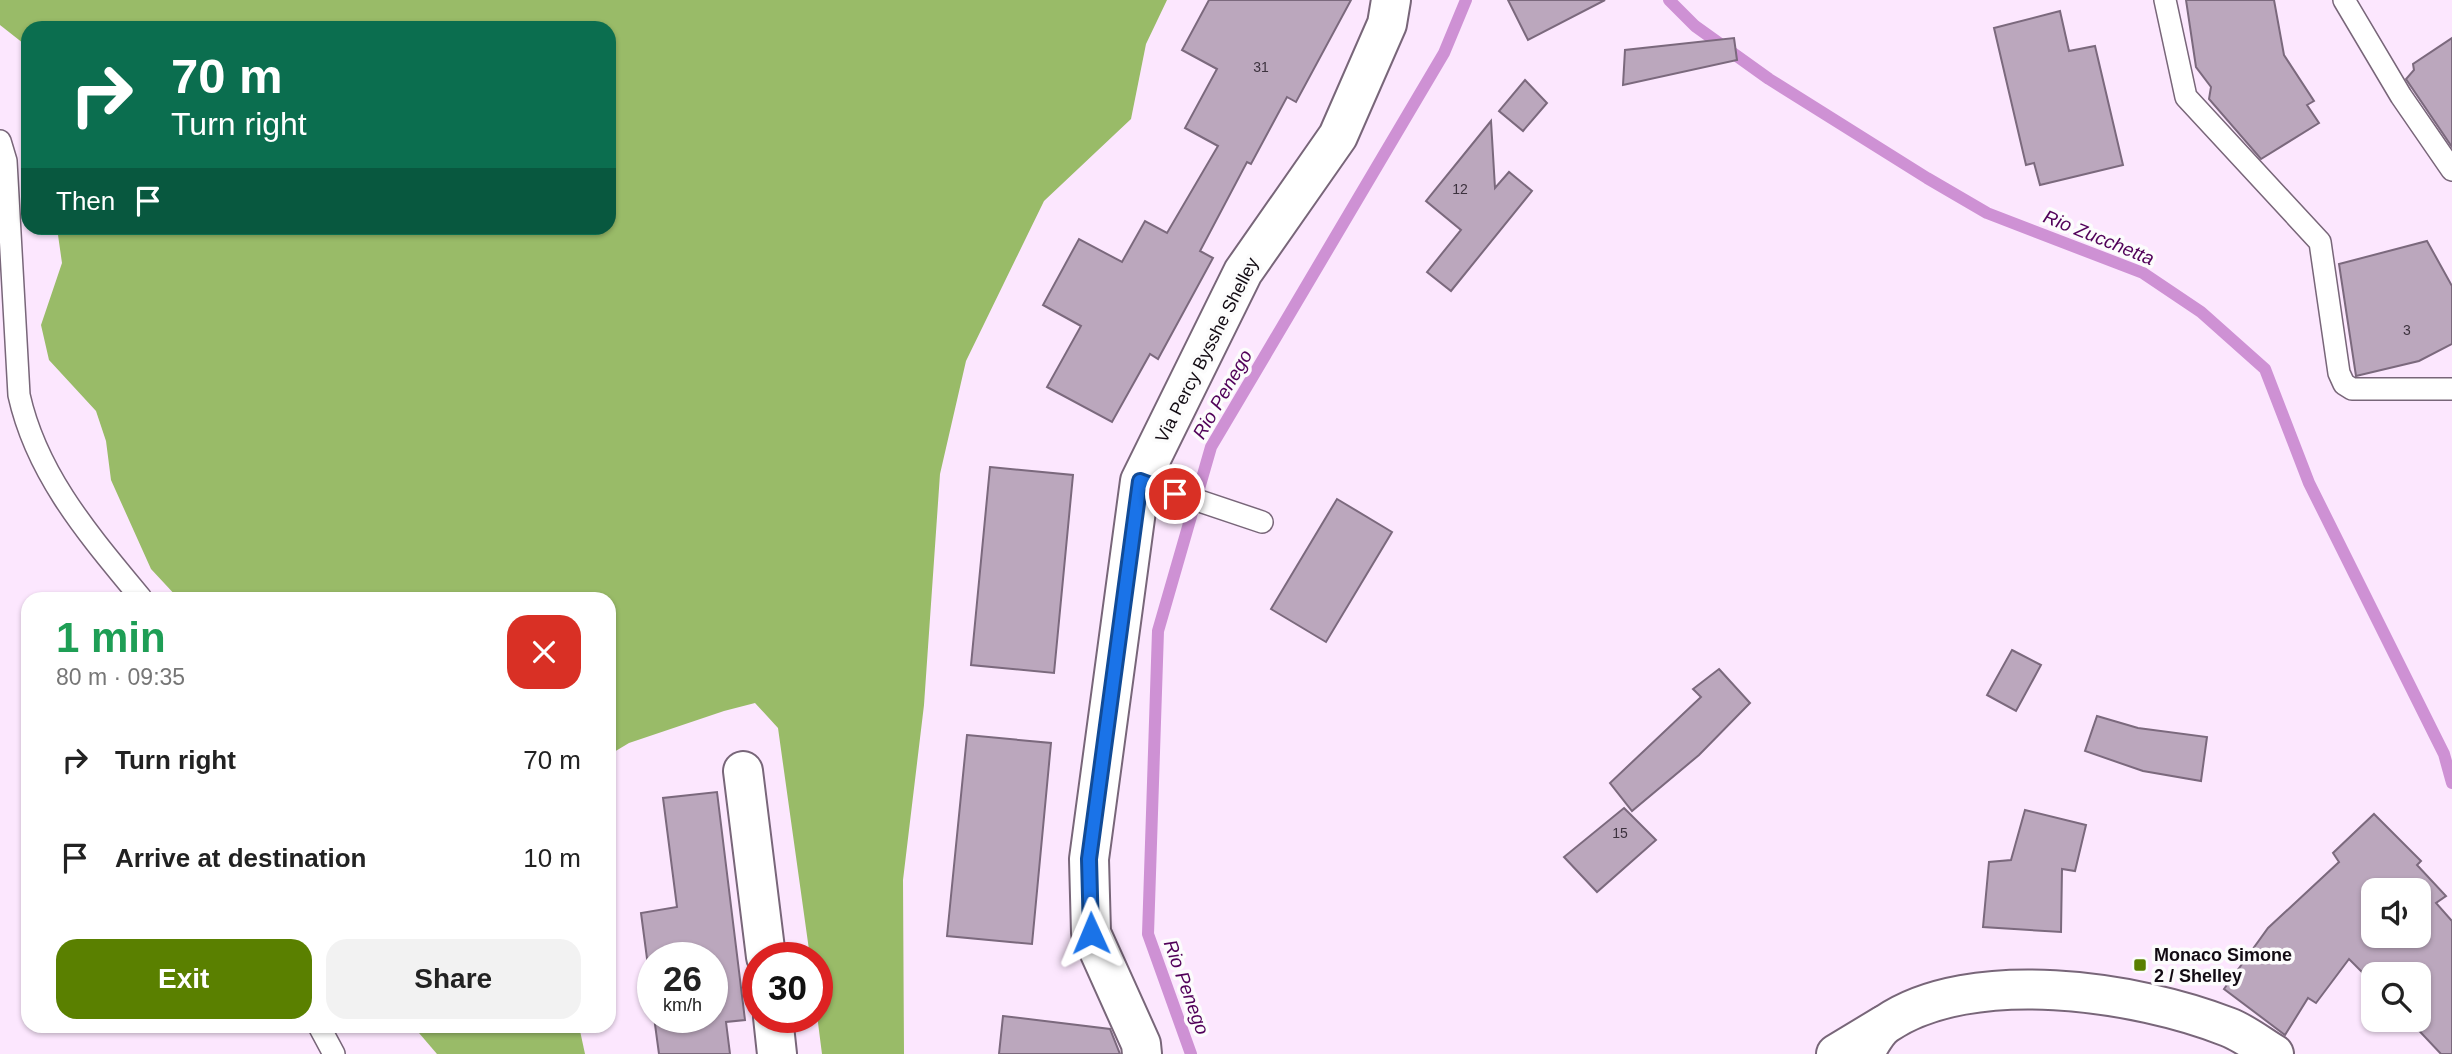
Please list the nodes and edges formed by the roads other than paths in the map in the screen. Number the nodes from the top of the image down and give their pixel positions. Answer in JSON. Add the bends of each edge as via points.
{"nodes":[{"id":1,"x":1391,"y":0,"type":"edge"},
{"id":2,"x":2344,"y":0,"type":"edge"},
{"id":3,"x":2165,"y":1,"type":"edge"},
{"id":4,"x":0,"y":141,"type":"edge"},
{"id":5,"x":2452,"y":170,"type":"edge"},
{"id":6,"x":2452,"y":389,"type":"edge"},
{"id":7,"x":1158,"y":487,"type":"junction"},
{"id":8,"x":1262,"y":522,"type":"dead end"},
{"id":9,"x":136,"y":592,"type":"edge"},
{"id":10,"x":743,"y":771,"type":"dead end"},
{"id":11,"x":764,"y":942,"type":"edge"},
{"id":12,"x":323,"y":1033,"type":"edge"},
{"id":13,"x":775,"y":1033,"type":"edge"},
{"id":14,"x":1874,"y":1040,"type":"edge"},
{"id":15,"x":334,"y":1054,"type":"edge"},
{"id":16,"x":777,"y":1054,"type":"edge"},
{"id":17,"x":1142,"y":1054,"type":"edge"},
{"id":18,"x":1836,"y":1054,"type":"edge"},
{"id":19,"x":2274,"y":1054,"type":"edge"}],
"edges":[{"from":1,"to":7,"type":"street","name":"Via Percy Bysshe Shelley","via":[[1387,24],[1338,136],[1243,272]]},
{"from":2,"to":5,"type":"lane"},
{"from":3,"to":6,"type":"lane","via":[[2186,96],[2320,242],[2344,384],[2352,389]]},
{"from":4,"to":9,"type":"lane","via":[[6,161],[19,396],[26,430],[78,521]]},
{"from":7,"to":8,"type":"lane"},
{"from":7,"to":17,"type":"street","name":"Via Percy Bysshe Shelley","via":[[1089,859],[1091,933],[1142,1044]]},
{"from":10,"to":11,"type":"street"},
{"from":12,"to":15,"type":"lane"},
{"from":13,"to":16,"type":"street"},
{"from":14,"to":18,"type":"street"},
{"from":14,"to":19,"type":"street","via":[[1918,1007],[1963,994],[2012,989],[2125,998],[2178,1010],[2231,1028]]}]}
